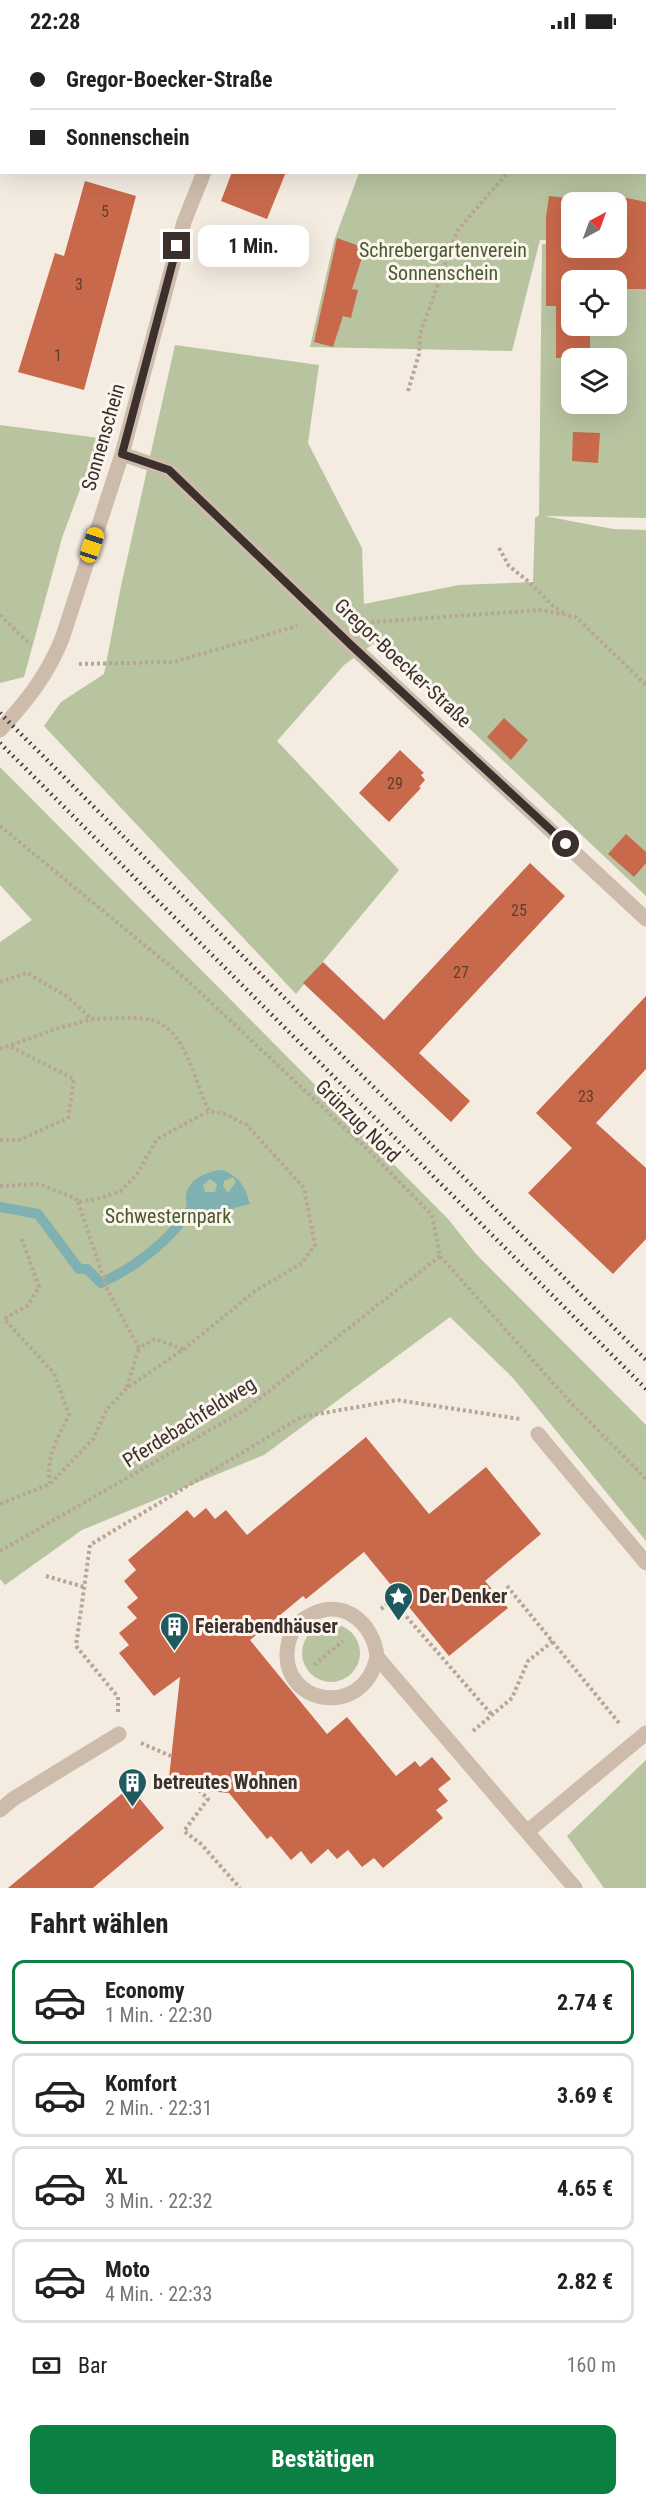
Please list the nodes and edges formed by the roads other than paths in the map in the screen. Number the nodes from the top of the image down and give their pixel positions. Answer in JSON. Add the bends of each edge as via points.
{"nodes":[{"id":1,"x":203,"y":174,"type":"edge"},
{"id":2,"x":122,"y":454,"type":"junction"},
{"id":3,"x":0,"y":730,"type":"edge"},
{"id":4,"x":646,"y":919,"type":"edge"},
{"id":5,"x":538,"y":1434,"type":"road end"},
{"id":6,"x":646,"y":1563,"type":"edge"},
{"id":7,"x":377,"y":1657,"type":"junction"},
{"id":8,"x":119,"y":1734,"type":"road end"},
{"id":9,"x":640,"y":1738,"type":"edge"},
{"id":10,"x":0,"y":1810,"type":"edge"},
{"id":11,"x":528,"y":1831,"type":"junction"},
{"id":12,"x":575,"y":1888,"type":"edge"}],
"edges":[{"from":1,"to":2,"type":"street","name":"Sonnenschein","via":[[184,222]]},
{"from":2,"to":3,"type":"street","name":"Sonnenschein","via":[[52,665]]},
{"from":2,"to":4,"type":"street","name":"Gregor-Boecker-Straße","via":[[169,470]]},
{"from":5,"to":6,"type":"street"},
{"from":7,"to":7,"type":"street","via":[[366,1683],[344,1697],[331,1699],[303,1689],[288,1667],[287,1650],[300,1622],[320,1611],[334,1609],[350,1613],[364,1623],[372,1635]]},
{"from":7,"to":11,"type":"street"},
{"from":8,"to":10,"type":"street"},
{"from":9,"to":11,"type":"street"},
{"from":11,"to":12,"type":"street"}]}
